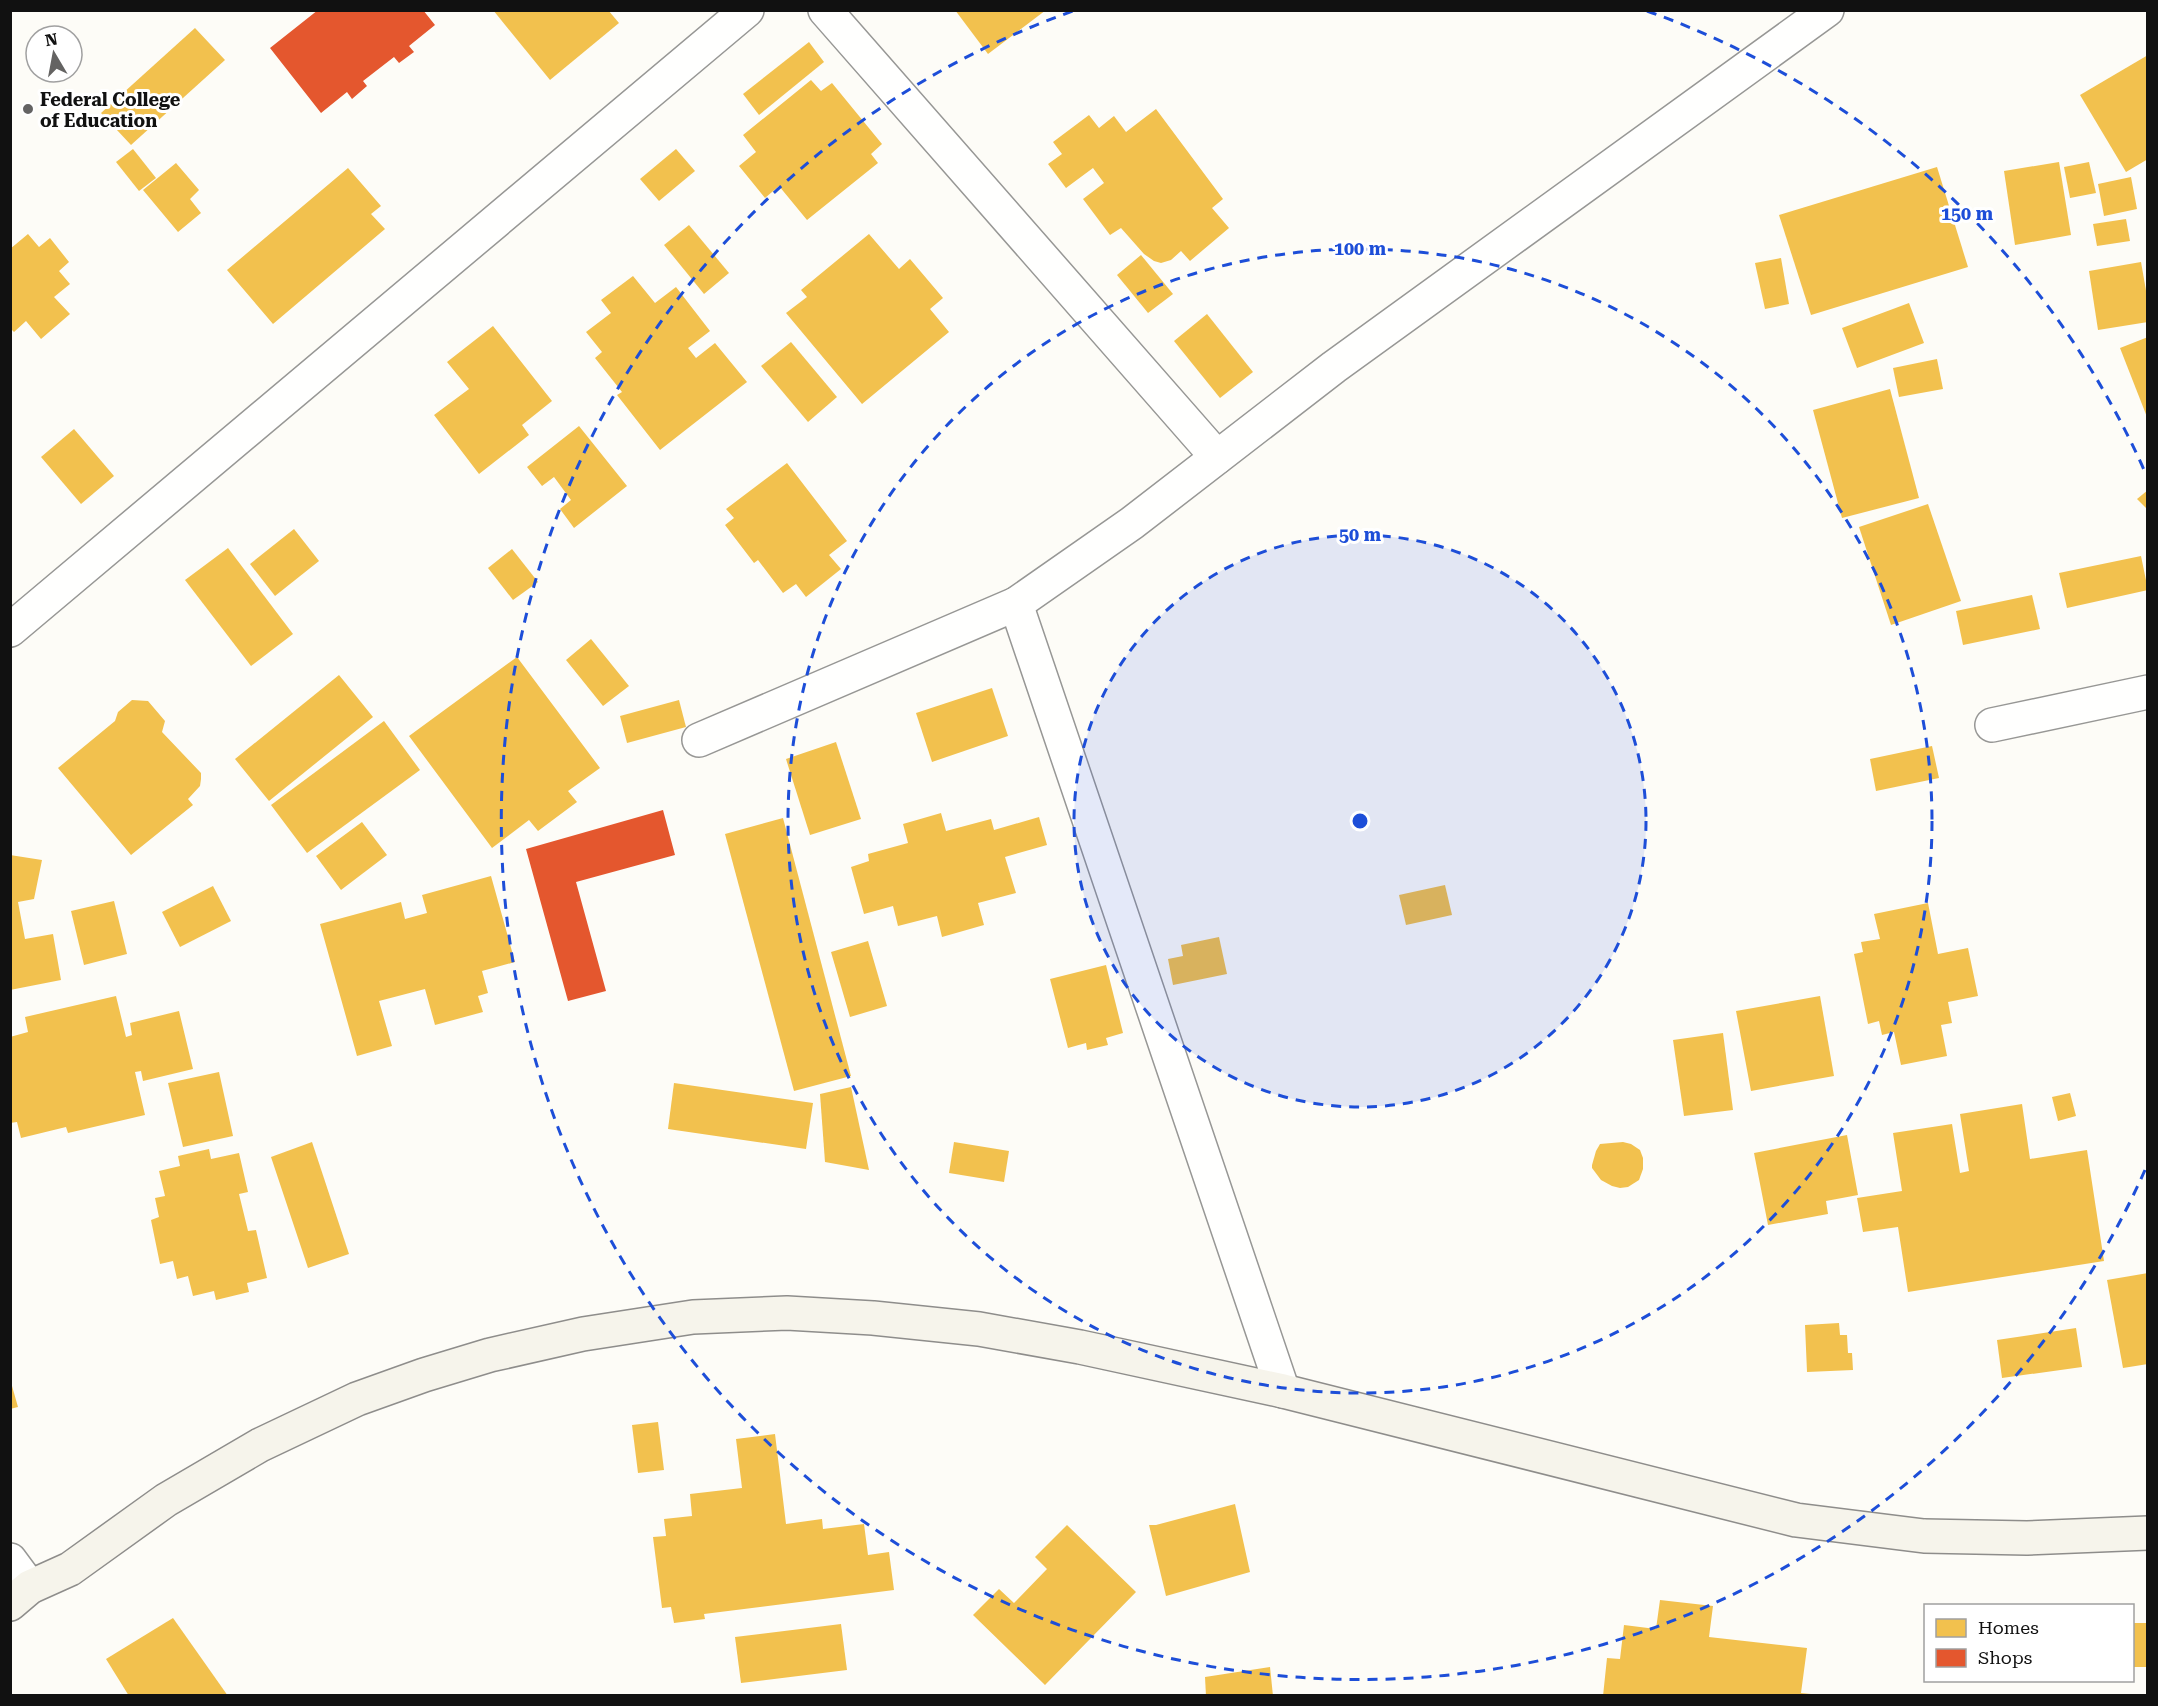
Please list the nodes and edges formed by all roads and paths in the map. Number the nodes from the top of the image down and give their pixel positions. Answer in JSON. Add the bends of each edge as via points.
{"nodes":[{"id":1,"x":747,"y":10,"type":"edge"},
{"id":2,"x":825,"y":10,"type":"edge"},
{"id":3,"x":1827,"y":10,"type":"edge"},
{"id":4,"x":1216,"y":457,"type":"junction"},
{"id":5,"x":1016,"y":604,"type":"junction"},
{"id":6,"x":10,"y":630,"type":"edge"},
{"id":7,"x":2148,"y":692,"type":"edge"},
{"id":8,"x":1992,"y":724,"type":"dead end"},
{"id":9,"x":699,"y":740,"type":"dead end"},
{"id":10,"x":1283,"y":1391,"type":"junction"},
{"id":11,"x":2148,"y":1533,"type":"edge"},
{"id":12,"x":10,"y":1560,"type":"edge"},
{"id":13,"x":20,"y":1595,"type":"edge"}],
"edges":[{"from":1,"to":6,"type":"street"},
{"from":2,"to":4,"type":"street"},
{"from":3,"to":4,"type":"street"},
{"from":4,"to":5,"type":"street"},
{"from":5,"to":9,"type":"street"},
{"from":5,"to":10,"type":"street"},
{"from":7,"to":8,"type":"street"},
{"from":10,"to":11,"type":"main road","via":[[1796,1520],[1924,1536],[2027,1538]]},
{"from":10,"to":13,"type":"main road","via":[[1080,1347],[968,1328],[873,1318],[787,1313],[693,1317],[637,1325],[490,1355],[357,1399],[260,1445],[166,1500],[70,1569]]},
{"from":12,"to":13,"type":"street"}]}
